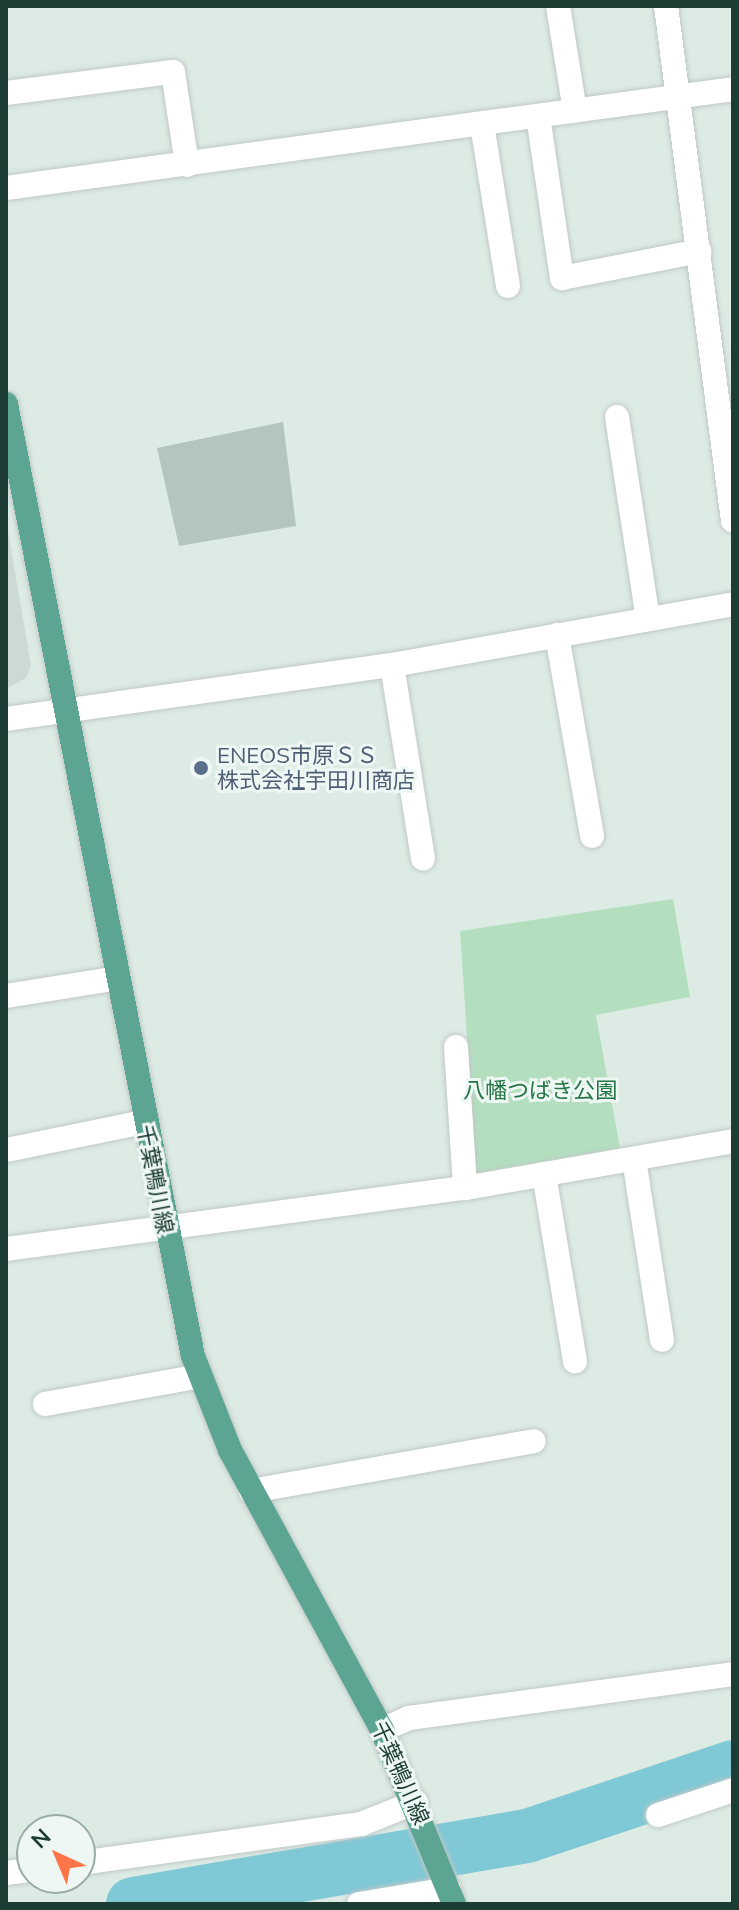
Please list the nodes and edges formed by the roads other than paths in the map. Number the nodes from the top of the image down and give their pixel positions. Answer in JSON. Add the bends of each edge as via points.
{"nodes":[{"id":1,"x":558,"y":6,"type":"edge"},
{"id":2,"x":666,"y":6,"type":"edge"},
{"id":3,"x":733,"y":89,"type":"edge"},
{"id":4,"x":6,"y":93,"type":"edge"},
{"id":5,"x":679,"y":96,"type":"junction"},
{"id":6,"x":575,"y":111,"type":"junction"},
{"id":7,"x":538,"y":116,"type":"junction"},
{"id":8,"x":482,"y":124,"type":"junction"},
{"id":9,"x":187,"y":165,"type":"junction"},
{"id":10,"x":6,"y":188,"type":"edge"},
{"id":11,"x":699,"y":251,"type":"junction"},
{"id":12,"x":508,"y":286,"type":"dead end"},
{"id":13,"x":6,"y":404,"type":"edge"},
{"id":14,"x":617,"y":417,"type":"dead end"},
{"id":15,"x":733,"y":521,"type":"edge"},
{"id":16,"x":733,"y":604,"type":"edge"},
{"id":17,"x":648,"y":619,"type":"junction"},
{"id":18,"x":557,"y":635,"type":"junction"},
{"id":19,"x":392,"y":665,"type":"junction"},
{"id":20,"x":67,"y":710,"type":"junction"},
{"id":21,"x":6,"y":719,"type":"edge"},
{"id":22,"x":592,"y":836,"type":"dead end"},
{"id":23,"x":423,"y":859,"type":"dead end"},
{"id":24,"x":119,"y":978,"type":"junction"},
{"id":25,"x":6,"y":996,"type":"edge"},
{"id":26,"x":456,"y":1047,"type":"dead end"},
{"id":27,"x":144,"y":1122,"type":"junction"},
{"id":28,"x":733,"y":1141,"type":"edge"},
{"id":29,"x":6,"y":1150,"type":"edge"},
{"id":30,"x":634,"y":1159,"type":"junction"},
{"id":31,"x":544,"y":1174,"type":"junction"},
{"id":32,"x":465,"y":1188,"type":"junction"},
{"id":33,"x":164,"y":1226,"type":"junction"},
{"id":34,"x":6,"y":1249,"type":"edge"},
{"id":35,"x":662,"y":1340,"type":"dead end"},
{"id":36,"x":575,"y":1361,"type":"dead end"},
{"id":37,"x":200,"y":1376,"type":"junction"},
{"id":38,"x":45,"y":1404,"type":"dead end"},
{"id":39,"x":534,"y":1441,"type":"dead end"},
{"id":40,"x":251,"y":1491,"type":"junction"},
{"id":41,"x":733,"y":1674,"type":"edge"},
{"id":42,"x":382,"y":1730,"type":"junction"},
{"id":43,"x":733,"y":1790,"type":"edge"},
{"id":44,"x":416,"y":1802,"type":"junction"},
{"id":45,"x":658,"y":1815,"type":"dead end"},
{"id":46,"x":96,"y":1861,"type":"edge"},
{"id":47,"x":449,"y":1888,"type":"edge"},
{"id":48,"x":359,"y":1904,"type":"edge"}],
"edges":[{"from":1,"to":6,"type":"street"},
{"from":2,"to":5,"type":"street"},
{"from":3,"to":5,"type":"street"},
{"from":4,"to":9,"type":"street","via":[[173,72]]},
{"from":5,"to":6,"type":"street"},
{"from":5,"to":11,"type":"street"},
{"from":6,"to":7,"type":"street"},
{"from":7,"to":8,"type":"street"},
{"from":7,"to":11,"type":"street","via":[[562,278]]},
{"from":8,"to":9,"type":"street"},
{"from":8,"to":12,"type":"street"},
{"from":9,"to":10,"type":"street"},
{"from":11,"to":15,"type":"street"},
{"from":13,"to":20,"type":"main road","name":"千葉鴨川線"},
{"from":14,"to":17,"type":"street"},
{"from":16,"to":17,"type":"street"},
{"from":17,"to":18,"type":"street"},
{"from":18,"to":19,"type":"street"},
{"from":18,"to":22,"type":"street"},
{"from":19,"to":20,"type":"street"},
{"from":19,"to":23,"type":"street"},
{"from":20,"to":21,"type":"street"},
{"from":20,"to":24,"type":"main road","name":"千葉鴨川線"},
{"from":24,"to":25,"type":"street"},
{"from":24,"to":27,"type":"main road","name":"千葉鴨川線"},
{"from":26,"to":32,"type":"street"},
{"from":27,"to":29,"type":"street"},
{"from":27,"to":33,"type":"main road","name":"千葉鴨川線"},
{"from":28,"to":30,"type":"street"},
{"from":30,"to":31,"type":"street"},
{"from":30,"to":35,"type":"street"},
{"from":31,"to":32,"type":"street"},
{"from":31,"to":36,"type":"street"},
{"from":32,"to":33,"type":"street"},
{"from":33,"to":34,"type":"street"},
{"from":33,"to":37,"type":"main road","name":"千葉鴨川線"},
{"from":37,"to":38,"type":"street"},
{"from":37,"to":40,"type":"main road","name":"千葉鴨川線"},
{"from":39,"to":40,"type":"street"},
{"from":40,"to":42,"type":"main road","name":"千葉鴨川線"},
{"from":41,"to":42,"type":"street","via":[[409,1718]]},
{"from":42,"to":44,"type":"main road","name":"千葉鴨川線"},
{"from":43,"to":45,"type":"street"},
{"from":44,"to":46,"type":"street","via":[[361,1824]]},
{"from":44,"to":47,"type":"main road","name":"千葉鴨川線"},
{"from":47,"to":48,"type":"street"}]}
